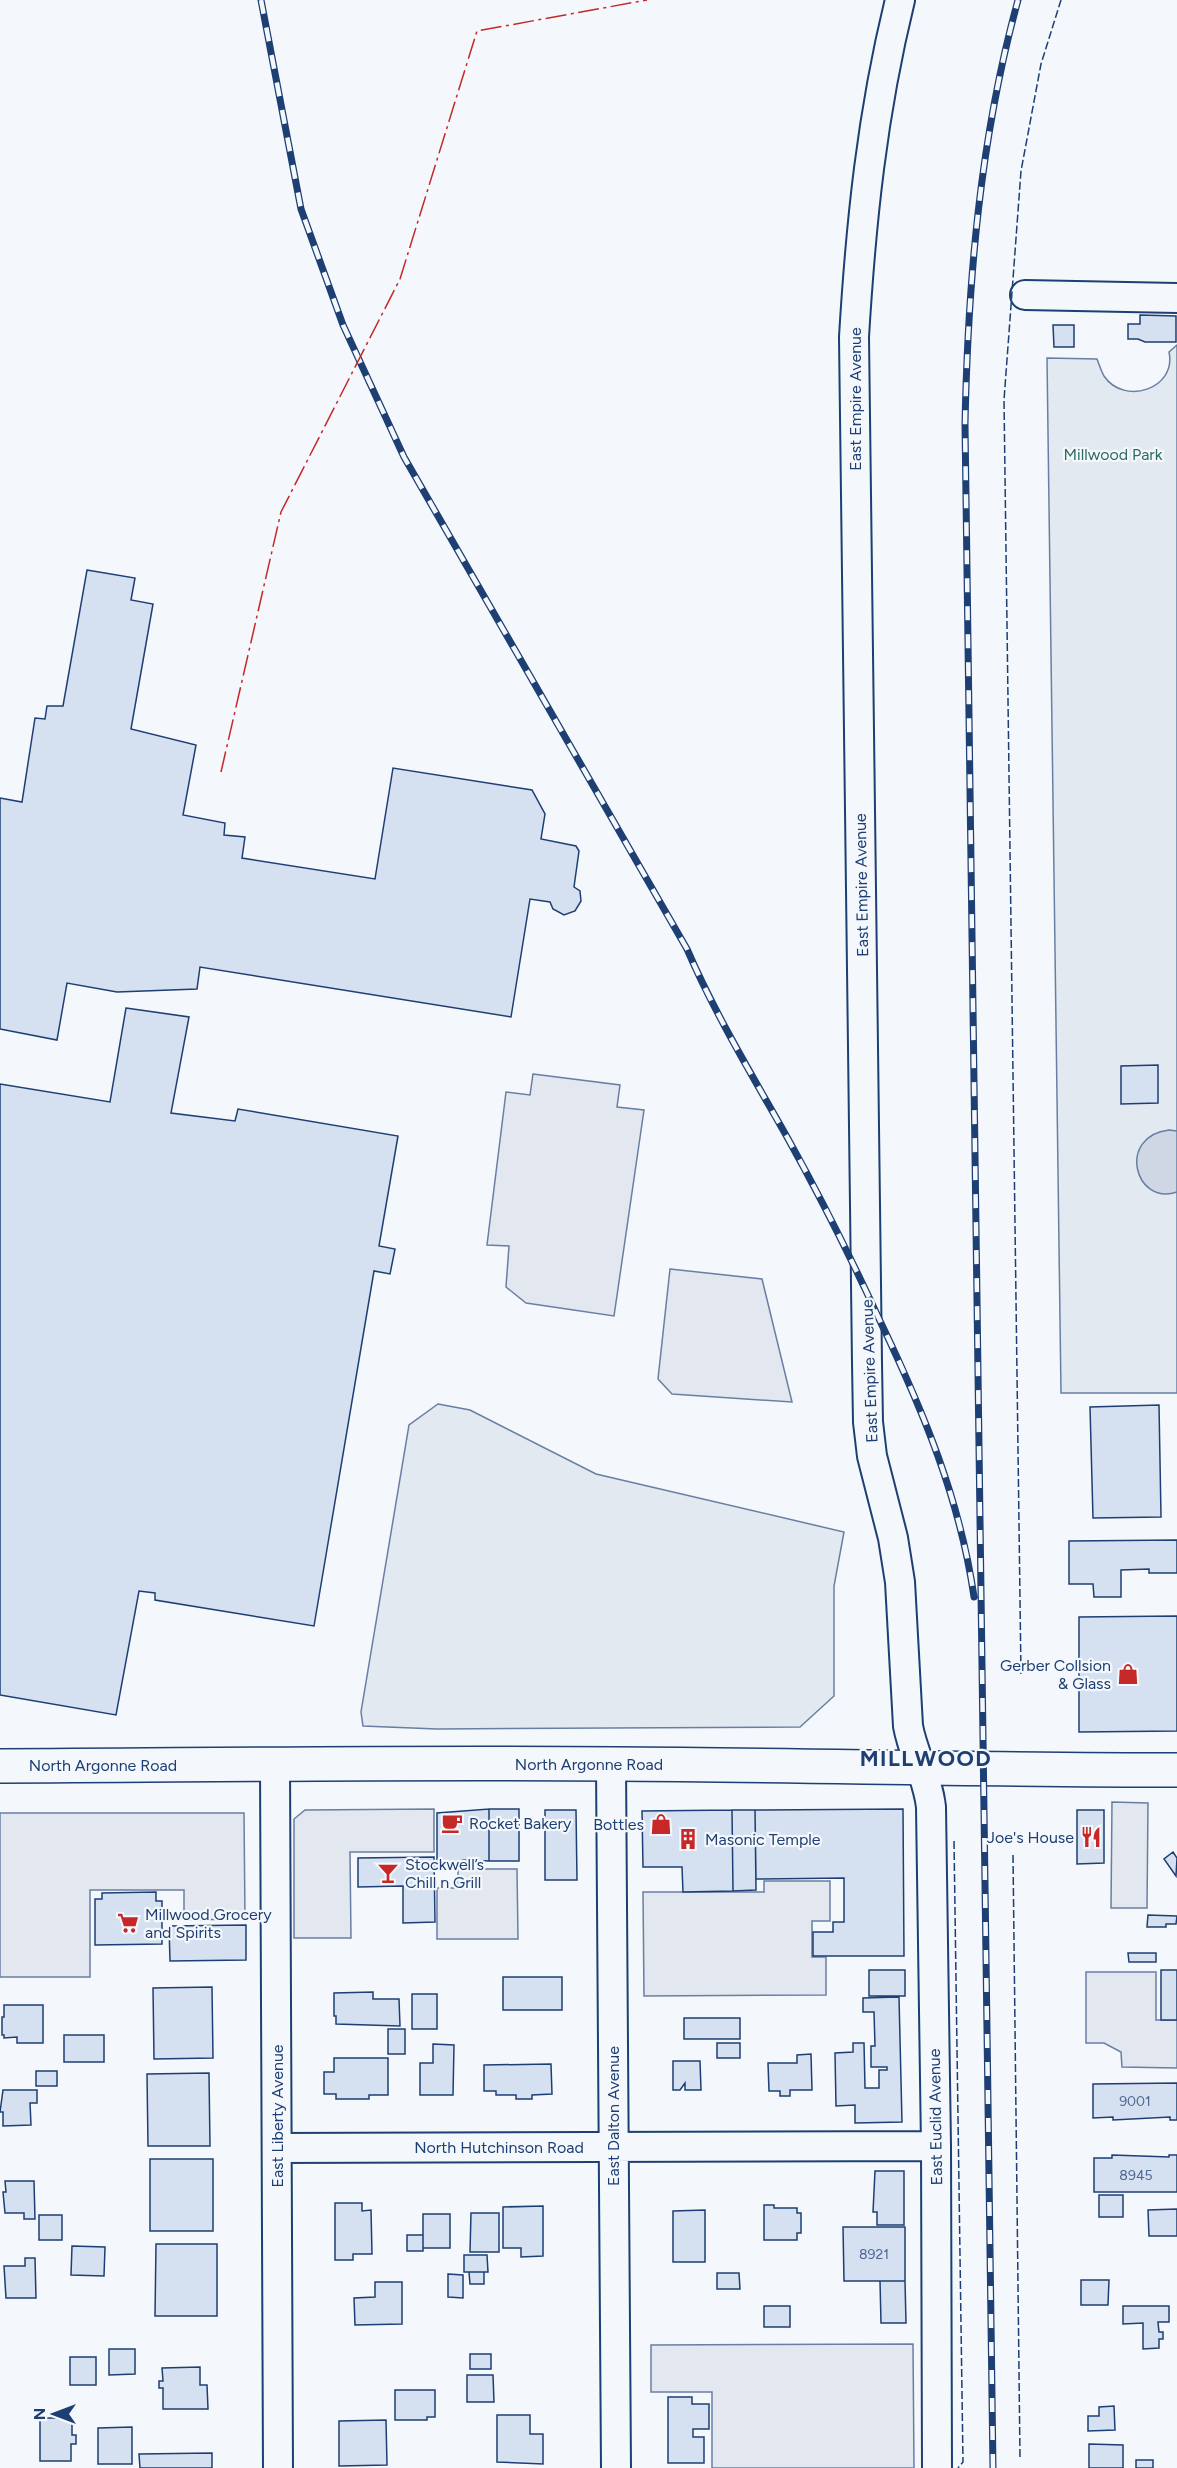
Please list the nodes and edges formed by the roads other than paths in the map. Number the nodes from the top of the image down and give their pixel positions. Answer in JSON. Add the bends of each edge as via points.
{"nodes":[{"id":1,"x":900,"y":0,"type":"edge"},
{"id":2,"x":1025,"y":295,"type":"dead end"},
{"id":3,"x":1177,"y":298,"type":"edge"},
{"id":4,"x":275,"y":1764,"type":"junction"},
{"id":5,"x":611,"y":1764,"type":"junction"},
{"id":6,"x":0,"y":1766,"type":"edge"},
{"id":7,"x":921,"y":1768,"type":"junction"},
{"id":8,"x":1177,"y":1770,"type":"edge"},
{"id":9,"x":613,"y":2146,"type":"junction"},
{"id":10,"x":936,"y":2146,"type":"junction"},
{"id":11,"x":278,"y":2148,"type":"junction"},
{"id":12,"x":278,"y":2468,"type":"edge"},
{"id":13,"x":616,"y":2468,"type":"edge"},
{"id":14,"x":937,"y":2468,"type":"edge"}],
"edges":[{"from":1,"to":7,"type":"street","name":"East Empire Avenue","via":[[876,113],[860,237],[854,337],[855,469],[868,1422],[872,1455],[898,1561],[908,1726]]},
{"from":2,"to":3,"type":"street"},
{"from":4,"to":5,"type":"main road","name":"North Argonne Road"},
{"from":4,"to":6,"type":"main road","name":"North Argonne Road"},
{"from":4,"to":11,"type":"street","name":"East Liberty Avenue"},
{"from":5,"to":7,"type":"main road","name":"North Argonne Road"},
{"from":5,"to":9,"type":"street","name":"East Dalton Avenue"},
{"from":7,"to":8,"type":"main road","name":"North Argonne Road"},
{"from":7,"to":10,"type":"street","name":"East Euclid Avenue","via":[[931,1807]]},
{"from":9,"to":10,"type":"street","name":"North Hutchinson Road"},
{"from":9,"to":11,"type":"street","name":"North Hutchinson Road"},
{"from":9,"to":13,"type":"street","name":"East Dalton Avenue"},
{"from":10,"to":14,"type":"street","name":"East Euclid Avenue"},
{"from":11,"to":12,"type":"street","name":"East Liberty Avenue"}]}
